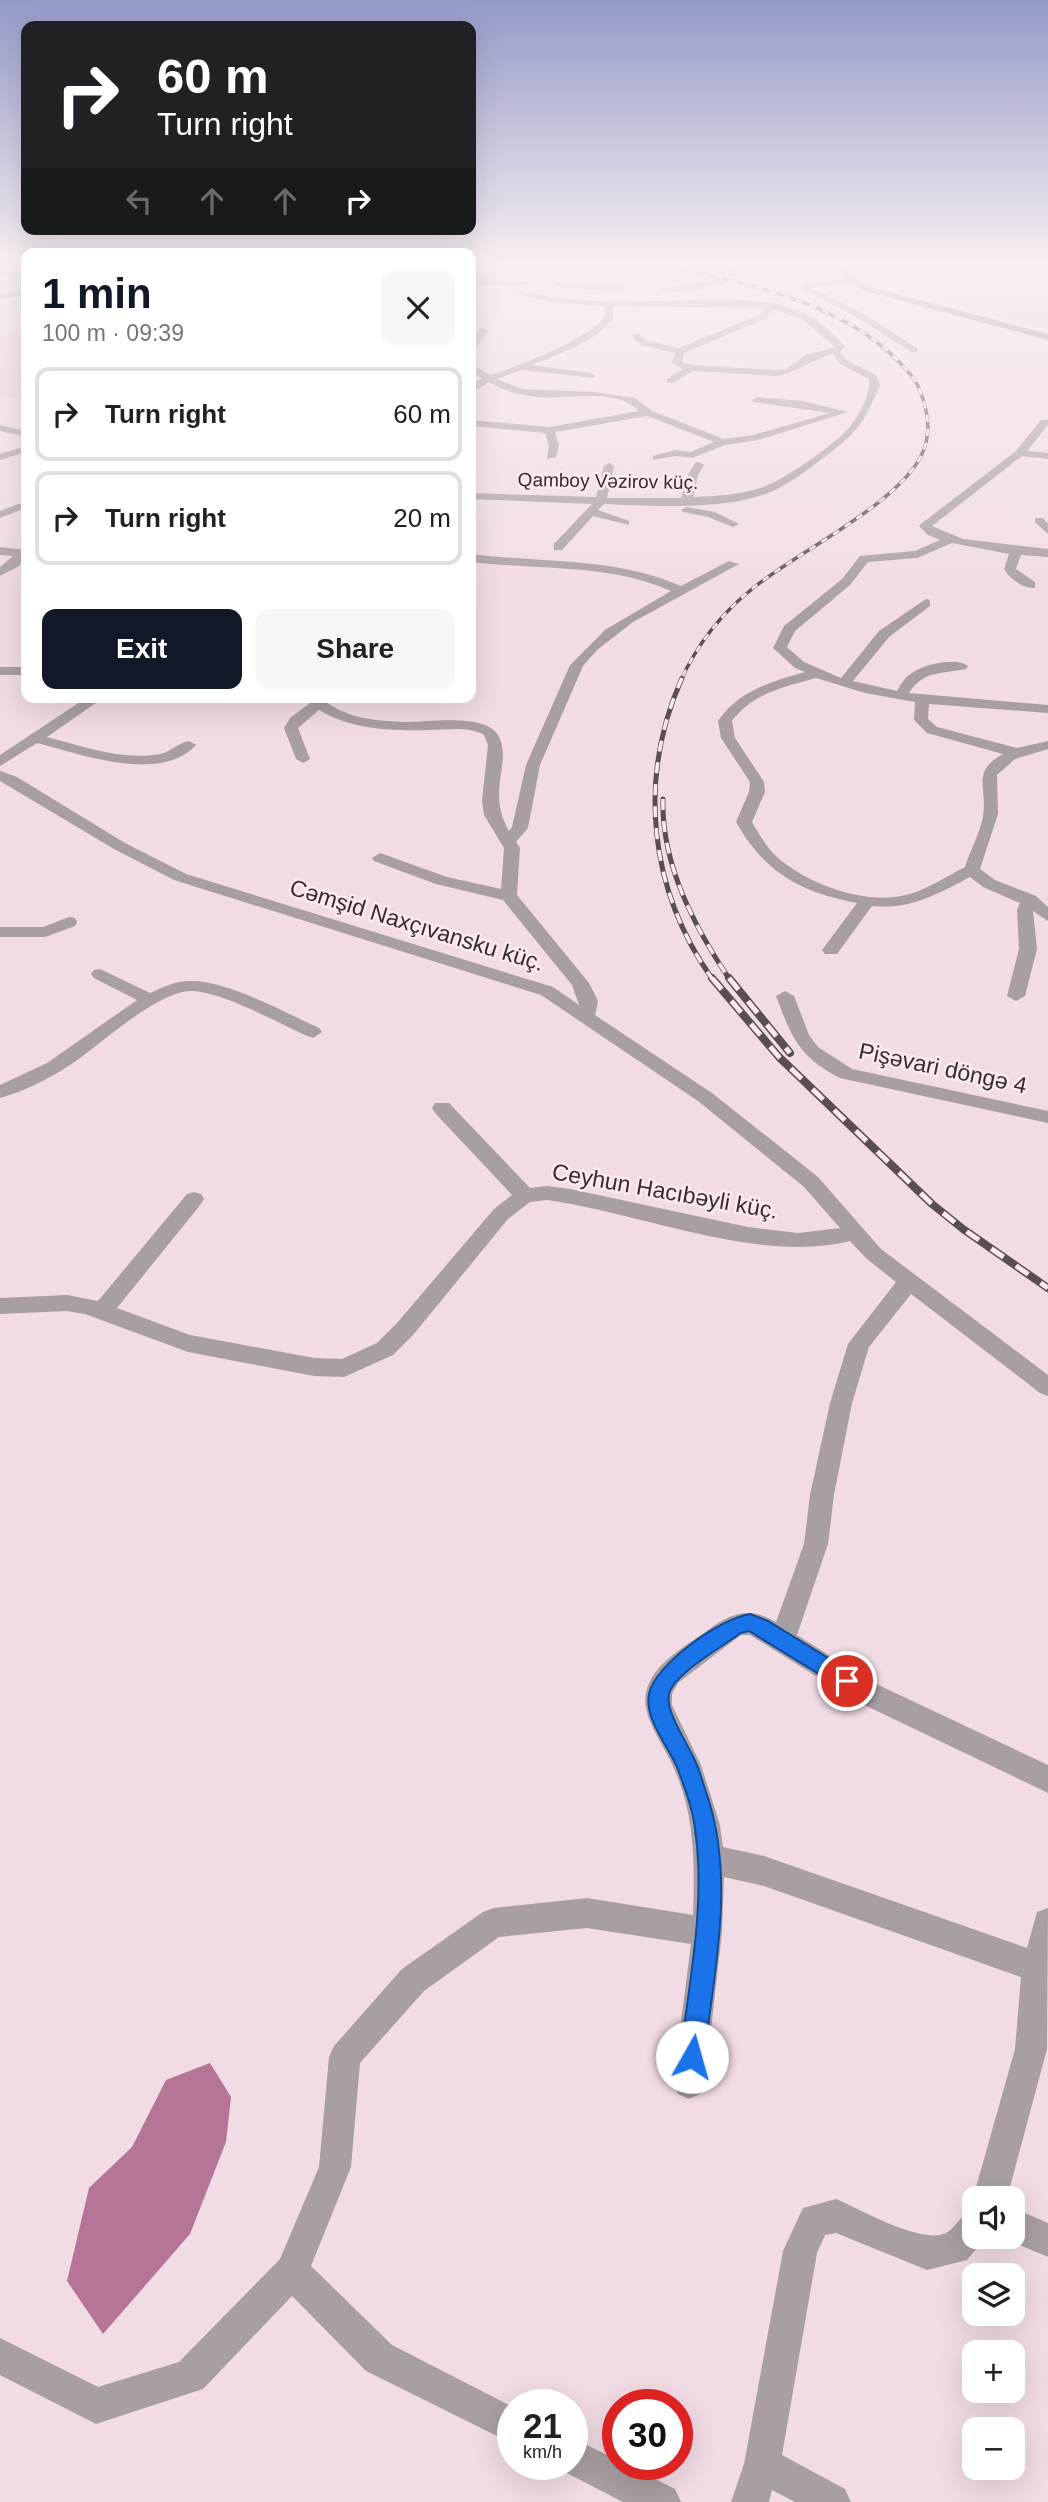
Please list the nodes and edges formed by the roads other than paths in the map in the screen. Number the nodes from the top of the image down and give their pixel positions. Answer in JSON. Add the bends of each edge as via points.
{"nodes":[{"id":1,"x":494,"y":382,"type":"edge"},
{"id":2,"x":874,"y":382,"type":"edge"},
{"id":3,"x":757,"y":400,"type":"dead end"},
{"id":4,"x":844,"y":412,"type":"junction"},
{"id":5,"x":647,"y":413,"type":"junction"},
{"id":6,"x":862,"y":415,"type":"junction"},
{"id":7,"x":1045,"y":422,"type":"dead end"},
{"id":8,"x":476,"y":423,"type":"edge"},
{"id":9,"x":549,"y":430,"type":"junction"},
{"id":10,"x":723,"y":442,"type":"junction"},
{"id":11,"x":21,"y":451,"type":"edge"},
{"id":12,"x":1020,"y":453,"type":"junction"},
{"id":13,"x":1048,"y":456,"type":"edge"},
{"id":14,"x":0,"y":457,"type":"edge"},
{"id":15,"x":551,"y":457,"type":"dead end"},
{"id":16,"x":657,"y":458,"type":"dead end"},
{"id":17,"x":699,"y":465,"type":"dead end"},
{"id":18,"x":609,"y":467,"type":"dead end"},
{"id":19,"x":476,"y":496,"type":"edge"},
{"id":20,"x":601,"y":500,"type":"junction"},
{"id":21,"x":686,"y":502,"type":"junction"},
{"id":22,"x":658,"y":503,"type":"junction"},
{"id":23,"x":21,"y":506,"type":"edge"},
{"id":24,"x":592,"y":512,"type":"junction"},
{"id":25,"x":0,"y":515,"type":"edge"},
{"id":26,"x":1039,"y":520,"type":"dead end"},
{"id":27,"x":625,"y":523,"type":"dead end"},
{"id":28,"x":733,"y":524,"type":"dead end"},
{"id":29,"x":1048,"y":531,"type":"edge"},
{"id":30,"x":952,"y":539,"type":"junction"},
{"id":31,"x":558,"y":547,"type":"dead end"},
{"id":32,"x":0,"y":551,"type":"edge"},
{"id":33,"x":1016,"y":552,"type":"junction"},
{"id":34,"x":1048,"y":553,"type":"edge"},
{"id":35,"x":21,"y":555,"type":"edge"},
{"id":36,"x":21,"y":557,"type":"edge"},
{"id":37,"x":476,"y":559,"type":"edge"},
{"id":38,"x":733,"y":564,"type":"dead end"},
{"id":39,"x":0,"y":572,"type":"edge"},
{"id":40,"x":1031,"y":585,"type":"dead end"},
{"id":41,"x":682,"y":592,"type":"junction"},
{"id":42,"x":926,"y":603,"type":"dead end"},
{"id":43,"x":961,"y":666,"type":"dead end"},
{"id":44,"x":0,"y":671,"type":"edge"},
{"id":45,"x":21,"y":671,"type":"edge"},
{"id":46,"x":818,"y":673,"type":"junction"},
{"id":47,"x":845,"y":682,"type":"junction"},
{"id":48,"x":900,"y":696,"type":"junction"},
{"id":49,"x":922,"y":700,"type":"junction"},
{"id":50,"x":87,"y":703,"type":"edge"},
{"id":51,"x":313,"y":703,"type":"edge"},
{"id":52,"x":318,"y":703,"type":"edge"},
{"id":53,"x":1048,"y":709,"type":"edge"},
{"id":54,"x":37,"y":738,"type":"junction"},
{"id":55,"x":189,"y":745,"type":"dead end"},
{"id":56,"x":1048,"y":746,"type":"edge"},
{"id":57,"x":1017,"y":752,"type":"junction"},
{"id":58,"x":303,"y":760,"type":"dead end"},
{"id":59,"x":0,"y":762,"type":"edge"},
{"id":60,"x":0,"y":775,"type":"edge"},
{"id":61,"x":509,"y":840,"type":"junction"},
{"id":62,"x":380,"y":858,"type":"dead end"},
{"id":63,"x":972,"y":870,"type":"junction"},
{"id":64,"x":509,"y":895,"type":"junction"},
{"id":65,"x":1030,"y":899,"type":"junction"},
{"id":66,"x":867,"y":901,"type":"junction"},
{"id":67,"x":1048,"y":916,"type":"edge"},
{"id":68,"x":69,"y":922,"type":"dead end"},
{"id":69,"x":0,"y":932,"type":"edge"},
{"id":70,"x":831,"y":950,"type":"dead end"},
{"id":71,"x":100,"y":974,"type":"dead end"},
{"id":72,"x":785,"y":996,"type":"dead end"},
{"id":73,"x":1016,"y":996,"type":"dead end"},
{"id":74,"x":150,"y":1000,"type":"junction"},
{"id":75,"x":586,"y":1017,"type":"junction"},
{"id":76,"x":313,"y":1032,"type":"dead end"},
{"id":77,"x":0,"y":1092,"type":"edge"},
{"id":78,"x":442,"y":1108,"type":"dead end"},
{"id":79,"x":1048,"y":1117,"type":"edge"},
{"id":80,"x":525,"y":1196,"type":"junction"},
{"id":81,"x":194,"y":1199,"type":"dead end"},
{"id":82,"x":855,"y":1232,"type":"junction"},
{"id":83,"x":909,"y":1281,"type":"junction"},
{"id":84,"x":0,"y":1306,"type":"edge"},
{"id":85,"x":103,"y":1310,"type":"junction"},
{"id":86,"x":1048,"y":1387,"type":"edge"},
{"id":87,"x":782,"y":1641,"type":"junction"},
{"id":88,"x":1048,"y":1779,"type":"edge"},
{"id":89,"x":710,"y":1859,"type":"junction"},
{"id":90,"x":1048,"y":1923,"type":"edge"},
{"id":91,"x":707,"y":1931,"type":"junction"},
{"id":92,"x":1037,"y":1967,"type":"junction"},
{"id":93,"x":689,"y":2083,"type":"dead end"},
{"id":94,"x":993,"y":2186,"type":"edge"},
{"id":95,"x":1025,"y":2230,"type":"edge"},
{"id":96,"x":962,"y":2240,"type":"edge"},
{"id":97,"x":1048,"y":2240,"type":"edge"},
{"id":98,"x":292,"y":2272,"type":"junction"},
{"id":99,"x":0,"y":2356,"type":"edge"},
{"id":100,"x":497,"y":2418,"type":"edge"},
{"id":101,"x":588,"y":2464,"type":"edge"},
{"id":102,"x":762,"y":2464,"type":"junction"},
{"id":103,"x":662,"y":2502,"type":"edge"},
{"id":104,"x":750,"y":2502,"type":"edge"},
{"id":105,"x":832,"y":2502,"type":"edge"}],
"edges":[{"from":1,"to":5,"type":"street","via":[[538,393],[619,398],[639,404]]},
{"from":2,"to":6,"type":"street","name":"Qamboy Vəzirov küç."},
{"from":3,"to":4,"type":"street"},
{"from":4,"to":6,"type":"street"},
{"from":4,"to":10,"type":"street","via":[[754,438]]},
{"from":5,"to":9,"type":"street"},
{"from":5,"to":10,"type":"street"},
{"from":6,"to":21,"type":"street","name":"Qamboy Vəzirov küç.","via":[[849,434],[787,480],[749,494]]},
{"from":7,"to":12,"type":"street"},
{"from":8,"to":9,"type":"street","via":[[511,422]]},
{"from":9,"to":15,"type":"street","via":[[554,445]]},
{"from":10,"to":16,"type":"street","via":[[692,455]]},
{"from":11,"to":14,"type":"street"},
{"from":12,"to":13,"type":"street"},
{"from":12,"to":30,"type":"street","via":[[927,522],[925,529]]},
{"from":17,"to":21,"type":"street"},
{"from":18,"to":20,"type":"street"},
{"from":19,"to":20,"type":"street","name":"Qamboy Vəzirov küç."},
{"from":20,"to":22,"type":"street","name":"Qamboy Vəzirov küç."},
{"from":20,"to":24,"type":"street"},
{"from":21,"to":22,"type":"street","name":"Qamboy Vəzirov küç."},
{"from":22,"to":28,"type":"street","via":[[701,511]]},
{"from":23,"to":25,"type":"street"},
{"from":24,"to":27,"type":"street"},
{"from":24,"to":31,"type":"street"},
{"from":26,"to":29,"type":"street"},
{"from":30,"to":33,"type":"street"},
{"from":30,"to":46,"type":"street","via":[[917,554],[864,559],[846,582],[798,620],[780,648],[797,664]]},
{"from":32,"to":35,"type":"street"},
{"from":33,"to":34,"type":"street"},
{"from":33,"to":40,"type":"street","via":[[1010,569]]},
{"from":36,"to":39,"type":"street"},
{"from":37,"to":41,"type":"street","via":[[637,575]]},
{"from":38,"to":41,"type":"street"},
{"from":41,"to":61,"type":"street","via":[[624,622],[599,640],[577,665],[533,765],[520,828]]},
{"from":42,"to":47,"type":"street","via":[[884,634]]},
{"from":43,"to":48,"type":"street","via":[[921,671]]},
{"from":44,"to":45,"type":"street"},
{"from":46,"to":47,"type":"street"},
{"from":46,"to":66,"type":"street","via":[[750,694],[734,705],[725,721],[728,738],[757,782],[744,822],[773,862],[828,891]]},
{"from":47,"to":48,"type":"street"},
{"from":48,"to":49,"type":"street"},
{"from":49,"to":53,"type":"street"},
{"from":49,"to":57,"type":"street","via":[[921,720],[932,730]]},
{"from":50,"to":54,"type":"street"},
{"from":51,"to":58,"type":"street","via":[[291,728]]},
{"from":52,"to":61,"type":"street","via":[[370,723],[470,726],[486,731],[495,745],[492,815]]},
{"from":54,"to":55,"type":"street","via":[[113,756],[158,759]]},
{"from":54,"to":59,"type":"street"},
{"from":56,"to":57,"type":"street"},
{"from":57,"to":63,"type":"street","via":[[991,774],[991,816]]},
{"from":60,"to":75,"type":"street","name":"Cəmşid Naxçıvansku küç.","via":[[180,877],[547,991]]},
{"from":61,"to":64,"type":"street","via":[[513,860]]},
{"from":62,"to":64,"type":"street","via":[[442,881]]},
{"from":63,"to":65,"type":"street","via":[[979,878]]},
{"from":63,"to":66,"type":"street","via":[[916,897],[898,902]]},
{"from":64,"to":75,"type":"street","via":[[580,983],[589,1001]]},
{"from":65,"to":67,"type":"street"},
{"from":65,"to":73,"type":"street","via":[[1025,910],[1028,949]]},
{"from":66,"to":70,"type":"street"},
{"from":68,"to":69,"type":"street","via":[[45,932]]},
{"from":71,"to":74,"type":"street"},
{"from":72,"to":79,"type":"street","name":"Pişəvari döngə 4","via":[[806,1048],[847,1073]]},
{"from":74,"to":76,"type":"street","via":[[174,988],[210,989]]},
{"from":74,"to":77,"type":"street","via":[[54,1067]]},
{"from":75,"to":82,"type":"street","name":"Cəmşid Naxçıvansku küç.","via":[[705,1097],[811,1182]]},
{"from":78,"to":80,"type":"street"},
{"from":80,"to":82,"type":"street","name":"Ceyhun Hacıbəyli küç.","via":[[570,1196],[748,1235],[798,1241]]},
{"from":80,"to":85,"type":"street","name":"Ceyhun Hacıbəyli küç.","via":[[501,1214],[385,1349],[344,1368],[303,1365],[188,1343]]},
{"from":81,"to":85,"type":"street"},
{"from":82,"to":83,"type":"street","name":"Cəmşid Naxçıvansku küç.","via":[[874,1254]]},
{"from":83,"to":86,"type":"street","name":"Cəmşid Naxçıvansku küç."},
{"from":83,"to":87,"type":"street","via":[[859,1344],[833,1442],[816,1544]]},
{"from":84,"to":85,"type":"street","name":"Ceyhun Hacıbəyli küç.","via":[[67,1303]]},
{"from":87,"to":88,"type":"street","via":[[863,1691]]},
{"from":87,"to":89,"type":"street","via":[[750,1623],[736,1624],[669,1674],[659,1692],[658,1706],[687,1765],[706,1825]]},
{"from":89,"to":91,"type":"street"},
{"from":89,"to":92,"type":"street","via":[[764,1871]]},
{"from":90,"to":92,"type":"street"},
{"from":91,"to":93,"type":"street"},
{"from":91,"to":98,"type":"street","via":[[587,1913],[494,1923],[413,1980],[345,2057],[335,2166]]},
{"from":92,"to":94,"type":"street","via":[[1031,2049]]},
{"from":95,"to":97,"type":"street"},
{"from":96,"to":102,"type":"street","via":[[955,2248],[927,2253],[836,2216],[815,2220],[800,2251]]},
{"from":98,"to":99,"type":"street","via":[[190,2376],[96,2406]]},
{"from":98,"to":100,"type":"street","via":[[379,2358]]},
{"from":101,"to":103,"type":"street"},
{"from":102,"to":104,"type":"street"},
{"from":102,"to":105,"type":"street"}]}
